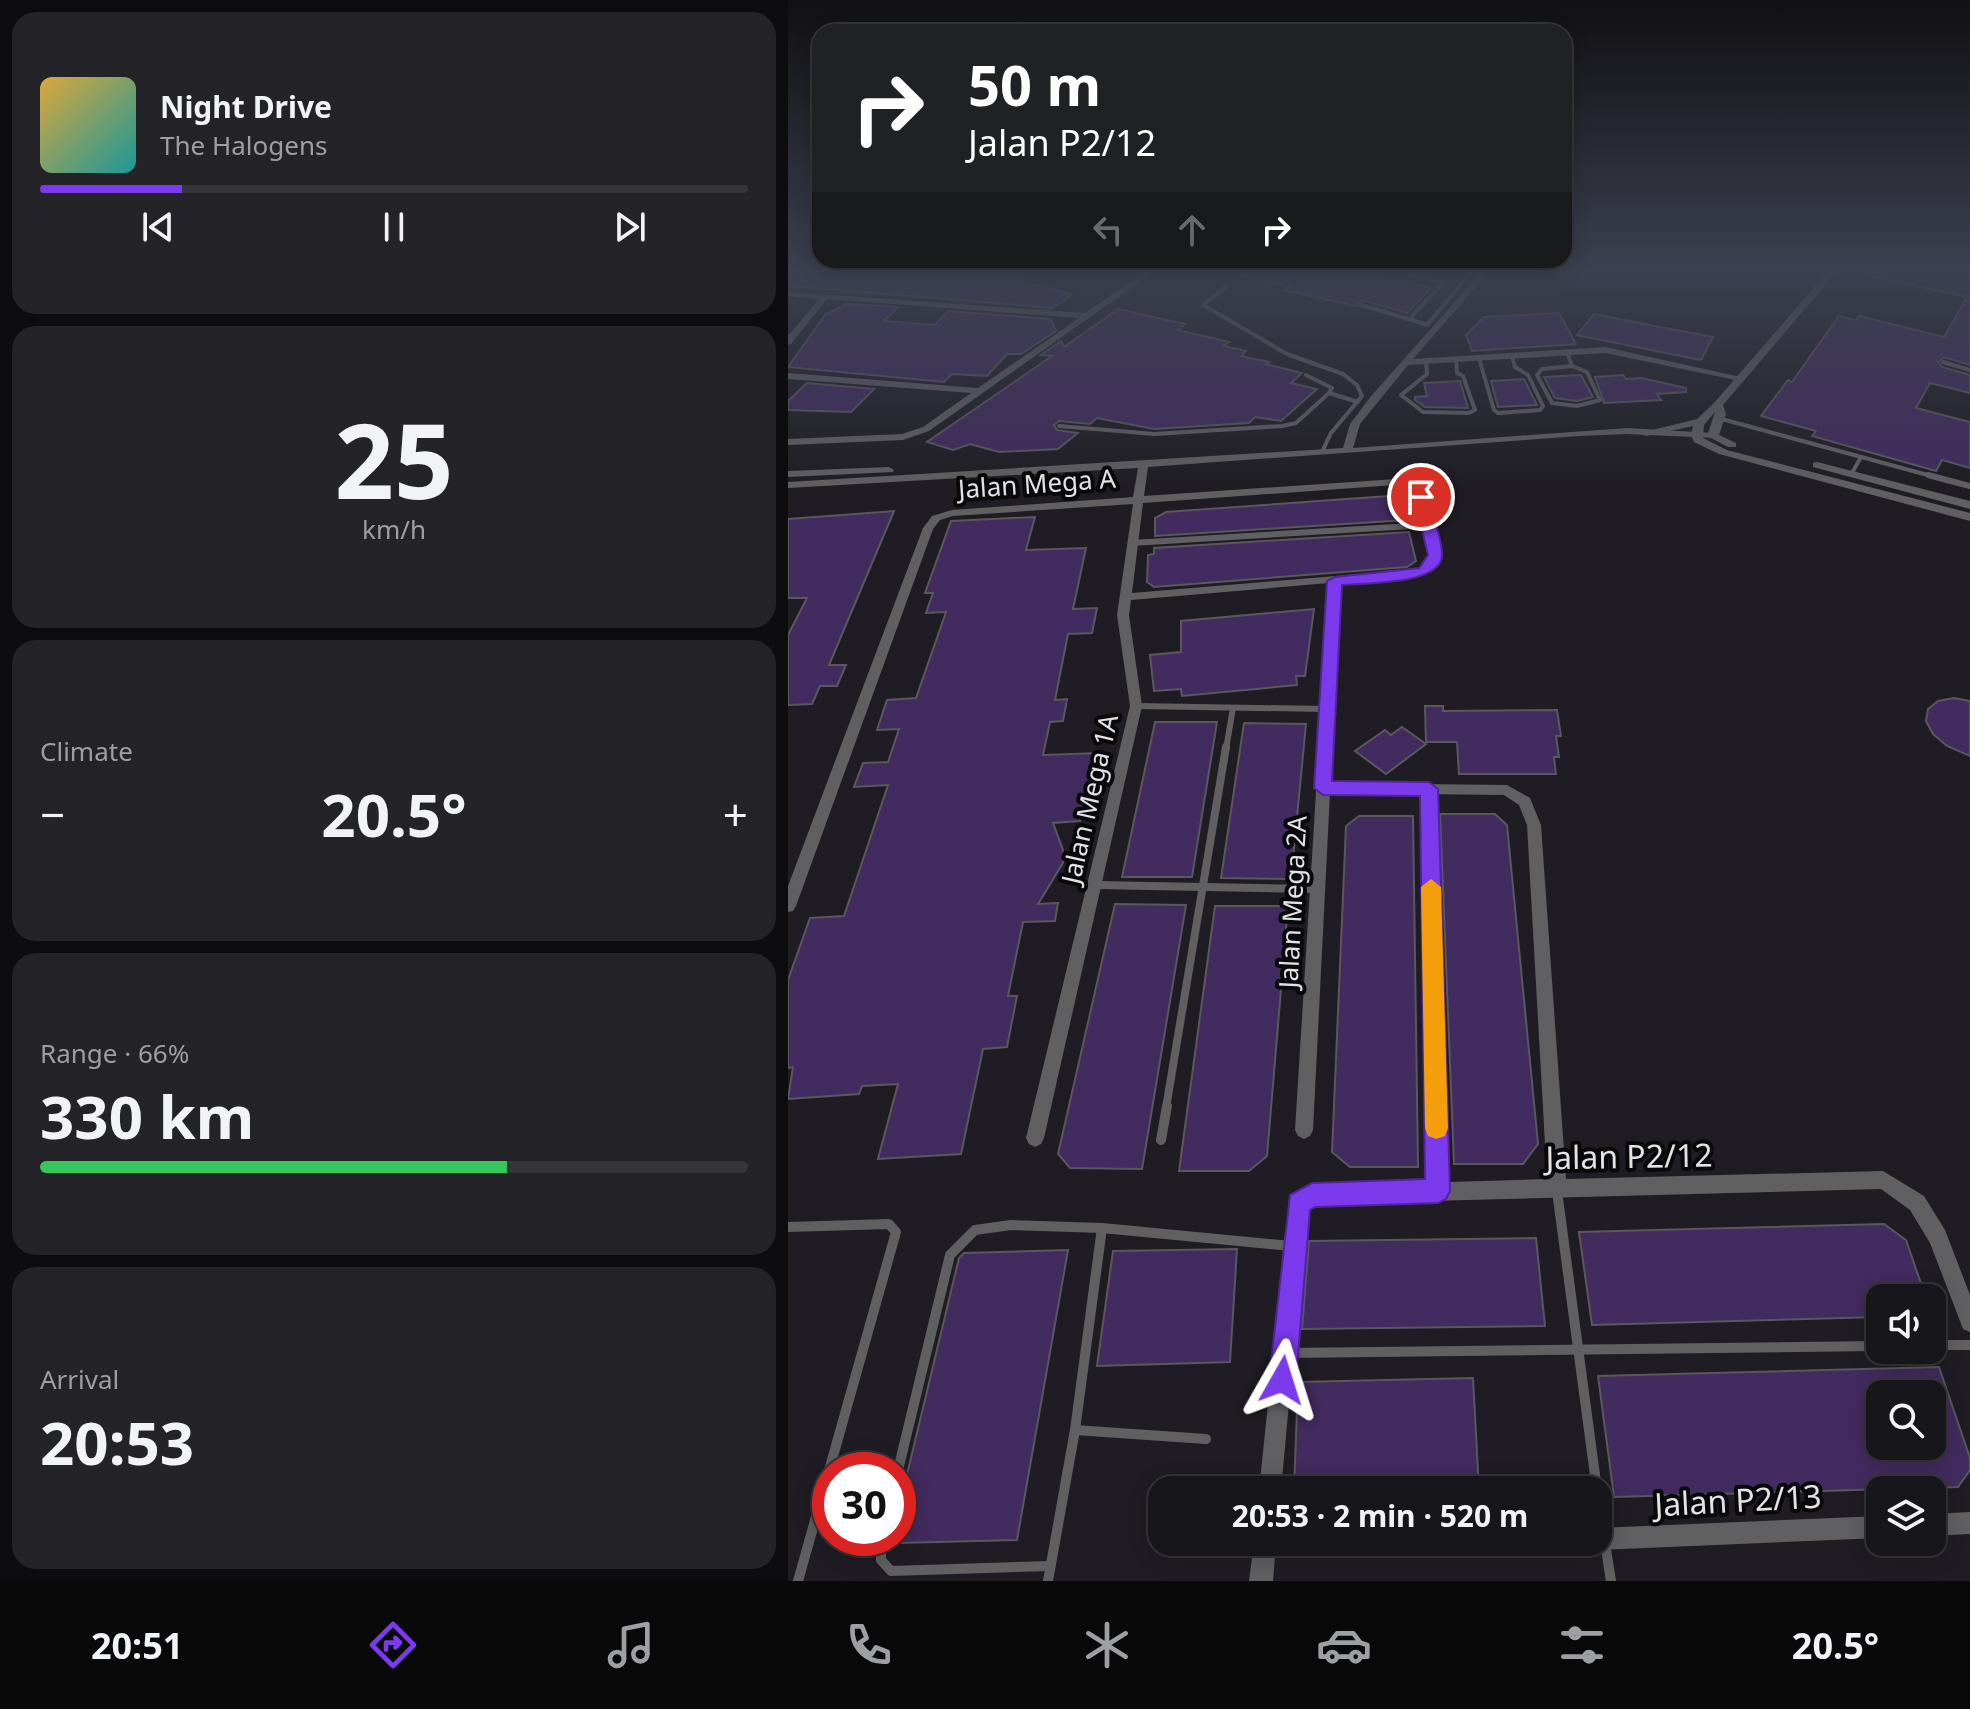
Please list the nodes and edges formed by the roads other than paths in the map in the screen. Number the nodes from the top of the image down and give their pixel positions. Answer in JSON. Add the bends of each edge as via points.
{"nodes":[{"id":1,"x":1049,"y":343,"type":"edge"},
{"id":2,"x":1268,"y":343,"type":"edge"},
{"id":3,"x":1425,"y":343,"type":"edge"},
{"id":4,"x":1771,"y":343,"type":"edge"},
{"id":5,"x":1567,"y":352,"type":"junction"},
{"id":6,"x":1535,"y":354,"type":"junction"},
{"id":7,"x":1512,"y":356,"type":"junction"},
{"id":8,"x":1479,"y":358,"type":"junction"},
{"id":9,"x":1456,"y":360,"type":"junction"},
{"id":10,"x":1426,"y":361,"type":"junction"},
{"id":11,"x":1409,"y":362,"type":"junction"},
{"id":12,"x":1943,"y":362,"type":"dead end"},
{"id":13,"x":1572,"y":366,"type":"junction"},
{"id":14,"x":1542,"y":369,"type":"junction"},
{"id":15,"x":1970,"y":370,"type":"edge"},
{"id":16,"x":1306,"y":375,"type":"dead end"},
{"id":17,"x":788,"y":376,"type":"edge"},
{"id":18,"x":1740,"y":378,"type":"junction"},
{"id":19,"x":980,"y":391,"type":"junction"},
{"id":20,"x":1329,"y":393,"type":"junction"},
{"id":21,"x":1358,"y":402,"type":"junction"},
{"id":22,"x":1718,"y":412,"type":"junction"},
{"id":23,"x":1701,"y":421,"type":"junction"},
{"id":24,"x":1059,"y":426,"type":"dead end"},
{"id":25,"x":1646,"y":433,"type":"junction"},
{"id":26,"x":1525,"y":437,"type":"junction"},
{"id":27,"x":1707,"y":439,"type":"junction"},
{"id":28,"x":788,"y":442,"type":"edge"},
{"id":29,"x":1348,"y":449,"type":"junction"},
{"id":30,"x":1322,"y":452,"type":"junction"},
{"id":31,"x":1861,"y":457,"type":"junction"},
{"id":32,"x":1143,"y":465,"type":"junction"},
{"id":33,"x":957,"y":472,"type":"junction"},
{"id":34,"x":1852,"y":473,"type":"junction"},
{"id":35,"x":788,"y":474,"type":"edge"},
{"id":36,"x":788,"y":485,"type":"edge"},
{"id":37,"x":1970,"y":486,"type":"edge"},
{"id":38,"x":1137,"y":500,"type":"junction"},
{"id":39,"x":1970,"y":505,"type":"edge"},
{"id":40,"x":1970,"y":517,"type":"edge"},
{"id":41,"x":1428,"y":525,"type":"junction"},
{"id":42,"x":1132,"y":543,"type":"junction"},
{"id":43,"x":1335,"y":581,"type":"junction"},
{"id":44,"x":1125,"y":597,"type":"junction"},
{"id":45,"x":1136,"y":706,"type":"junction"},
{"id":46,"x":1233,"y":708,"type":"junction"},
{"id":47,"x":1327,"y":709,"type":"junction"},
{"id":48,"x":1323,"y":788,"type":"junction"},
{"id":49,"x":1429,"y":789,"type":"junction"},
{"id":50,"x":1096,"y":885,"type":"junction"},
{"id":51,"x":1204,"y":886,"type":"junction"},
{"id":52,"x":1317,"y":889,"type":"junction"},
{"id":53,"x":788,"y":906,"type":"edge"},
{"id":54,"x":1304,"y":1130,"type":"dead end"},
{"id":55,"x":1035,"y":1138,"type":"dead end"},
{"id":56,"x":1161,"y":1140,"type":"dead end"},
{"id":57,"x":1557,"y":1189,"type":"junction"},
{"id":58,"x":1438,"y":1191,"type":"junction"},
{"id":59,"x":788,"y":1227,"type":"edge"},
{"id":60,"x":1102,"y":1228,"type":"junction"},
{"id":61,"x":1295,"y":1246,"type":"junction"},
{"id":62,"x":1970,"y":1322,"type":"edge"},
{"id":63,"x":1946,"y":1345,"type":"edge"},
{"id":64,"x":1970,"y":1345,"type":"edge"},
{"id":65,"x":1866,"y":1346,"type":"edge"},
{"id":66,"x":1578,"y":1352,"type":"junction"},
{"id":67,"x":1285,"y":1353,"type":"junction"},
{"id":68,"x":1075,"y":1430,"type":"junction"},
{"id":69,"x":1206,"y":1439,"type":"dead end"},
{"id":70,"x":902,"y":1452,"type":"edge"},
{"id":71,"x":1272,"y":1476,"type":"edge"},
{"id":72,"x":1595,"y":1476,"type":"edge"},
{"id":73,"x":1970,"y":1523,"type":"edge"},
{"id":74,"x":1946,"y":1524,"type":"edge"},
{"id":75,"x":1866,"y":1528,"type":"edge"},
{"id":76,"x":1612,"y":1539,"type":"edge"},
{"id":77,"x":881,"y":1556,"type":"edge"},
{"id":78,"x":1263,"y":1556,"type":"edge"},
{"id":79,"x":1605,"y":1556,"type":"edge"},
{"id":80,"x":1050,"y":1566,"type":"junction"},
{"id":81,"x":798,"y":1581,"type":"edge"},
{"id":82,"x":1048,"y":1581,"type":"edge"},
{"id":83,"x":1261,"y":1581,"type":"edge"},
{"id":84,"x":1611,"y":1581,"type":"edge"}],
"edges":[{"from":1,"to":19,"type":"street"},
{"from":2,"to":21,"type":"lane","via":[[1343,374],[1357,385],[1362,396]]},
{"from":3,"to":11,"type":"street"},
{"from":4,"to":18,"type":"street"},
{"from":5,"to":6,"type":"street"},
{"from":5,"to":13,"type":"lane"},
{"from":5,"to":18,"type":"street","via":[[1621,352]]},
{"from":6,"to":7,"type":"street"},
{"from":6,"to":14,"type":"lane"},
{"from":7,"to":8,"type":"street"},
{"from":7,"to":8,"type":"lane","via":[[1515,367],[1528,375],[1543,406],[1540,410],[1494,410]]},
{"from":8,"to":9,"type":"street"},
{"from":9,"to":10,"type":"street"},
{"from":9,"to":10,"type":"lane","via":[[1475,410],[1469,413],[1422,414],[1412,409],[1401,395],[1427,374]]},
{"from":10,"to":11,"type":"street"},
{"from":11,"to":29,"type":"street","via":[[1355,424]]},
{"from":12,"to":15,"type":"lane"},
{"from":13,"to":14,"type":"lane"},
{"from":13,"to":14,"type":"lane","via":[[1587,372],[1600,400],[1562,407],[1552,403],[1537,375]]},
{"from":16,"to":20,"type":"lane","via":[[1332,388]]},
{"from":17,"to":19,"type":"street"},
{"from":18,"to":22,"type":"street"},
{"from":19,"to":28,"type":"street","via":[[926,429],[903,437]]},
{"from":20,"to":21,"type":"lane"},
{"from":20,"to":24,"type":"lane","via":[[1291,425],[1154,434]]},
{"from":21,"to":30,"type":"lane"},
{"from":22,"to":23,"type":"street"},
{"from":22,"to":27,"type":"street"},
{"from":22,"to":31,"type":"lane"},
{"from":23,"to":25,"type":"street"},
{"from":23,"to":27,"type":"street"},
{"from":25,"to":26,"type":"street"},
{"from":25,"to":27,"type":"street"},
{"from":26,"to":27,"type":"street"},
{"from":26,"to":29,"type":"street"},
{"from":27,"to":34,"type":"street"},
{"from":27,"to":40,"type":"street"},
{"from":29,"to":30,"type":"street"},
{"from":30,"to":32,"type":"street"},
{"from":31,"to":34,"type":"lane"},
{"from":31,"to":37,"type":"lane"},
{"from":32,"to":33,"type":"street"},
{"from":32,"to":38,"type":"street","name":"Jalan Mega 1A"},
{"from":33,"to":35,"type":"street","via":[[935,468]]},
{"from":33,"to":36,"type":"street"},
{"from":34,"to":39,"type":"street"},
{"from":38,"to":41,"type":"street","name":"Jalan Mega A","via":[[1396,482],[1421,497]]},
{"from":38,"to":42,"type":"street","name":"Jalan Mega 1A"},
{"from":38,"to":53,"type":"street","name":"Jalan Mega A","via":[[936,518]]},
{"from":41,"to":42,"type":"lane"},
{"from":41,"to":43,"type":"street","via":[[1436,555],[1423,572]]},
{"from":42,"to":44,"type":"street","name":"Jalan Mega 1A"},
{"from":43,"to":44,"type":"street"},
{"from":43,"to":47,"type":"street","name":"Jalan Mega 2A"},
{"from":44,"to":45,"type":"street","name":"Jalan Mega 1A"},
{"from":45,"to":46,"type":"lane"},
{"from":45,"to":50,"type":"street","name":"Jalan Mega 1A"},
{"from":46,"to":47,"type":"lane"},
{"from":46,"to":51,"type":"lane"},
{"from":47,"to":48,"type":"street","name":"Jalan Mega 2A"},
{"from":48,"to":49,"type":"street"},
{"from":48,"to":52,"type":"street","name":"Jalan Mega 2A"},
{"from":49,"to":57,"type":"street","via":[[1507,790],[1525,802],[1534,825]]},
{"from":49,"to":58,"type":"lane"},
{"from":50,"to":51,"type":"lane"},
{"from":50,"to":55,"type":"street","name":"Jalan Mega 1A"},
{"from":51,"to":52,"type":"lane"},
{"from":51,"to":56,"type":"lane"},
{"from":52,"to":54,"type":"street","name":"Jalan Mega 2A"},
{"from":57,"to":58,"type":"street","name":"Jalan P2/12"},
{"from":57,"to":62,"type":"street","name":"Jalan P2/12","via":[[1883,1180],[1917,1203],[1938,1237]]},
{"from":57,"to":66,"type":"lane"},
{"from":58,"to":61,"type":"street","name":"Jalan P2/12","via":[[1312,1195],[1298,1203]]},
{"from":59,"to":81,"type":"lane","via":[[889,1224],[896,1232]]},
{"from":60,"to":61,"type":"lane"},
{"from":60,"to":68,"type":"lane"},
{"from":60,"to":70,"type":"lane","via":[[1011,1225],[975,1230],[950,1255]]},
{"from":61,"to":67,"type":"street"},
{"from":63,"to":64,"type":"lane"},
{"from":65,"to":66,"type":"lane"},
{"from":66,"to":67,"type":"lane"},
{"from":66,"to":72,"type":"lane"},
{"from":67,"to":71,"type":"street"},
{"from":68,"to":69,"type":"lane"},
{"from":68,"to":80,"type":"lane"},
{"from":73,"to":74,"type":"street"},
{"from":75,"to":76,"type":"street","name":"Jalan P2/13"},
{"from":77,"to":80,"type":"lane","via":[[891,1571]]},
{"from":78,"to":83,"type":"street"},
{"from":79,"to":84,"type":"lane"},
{"from":80,"to":82,"type":"lane"}]}
